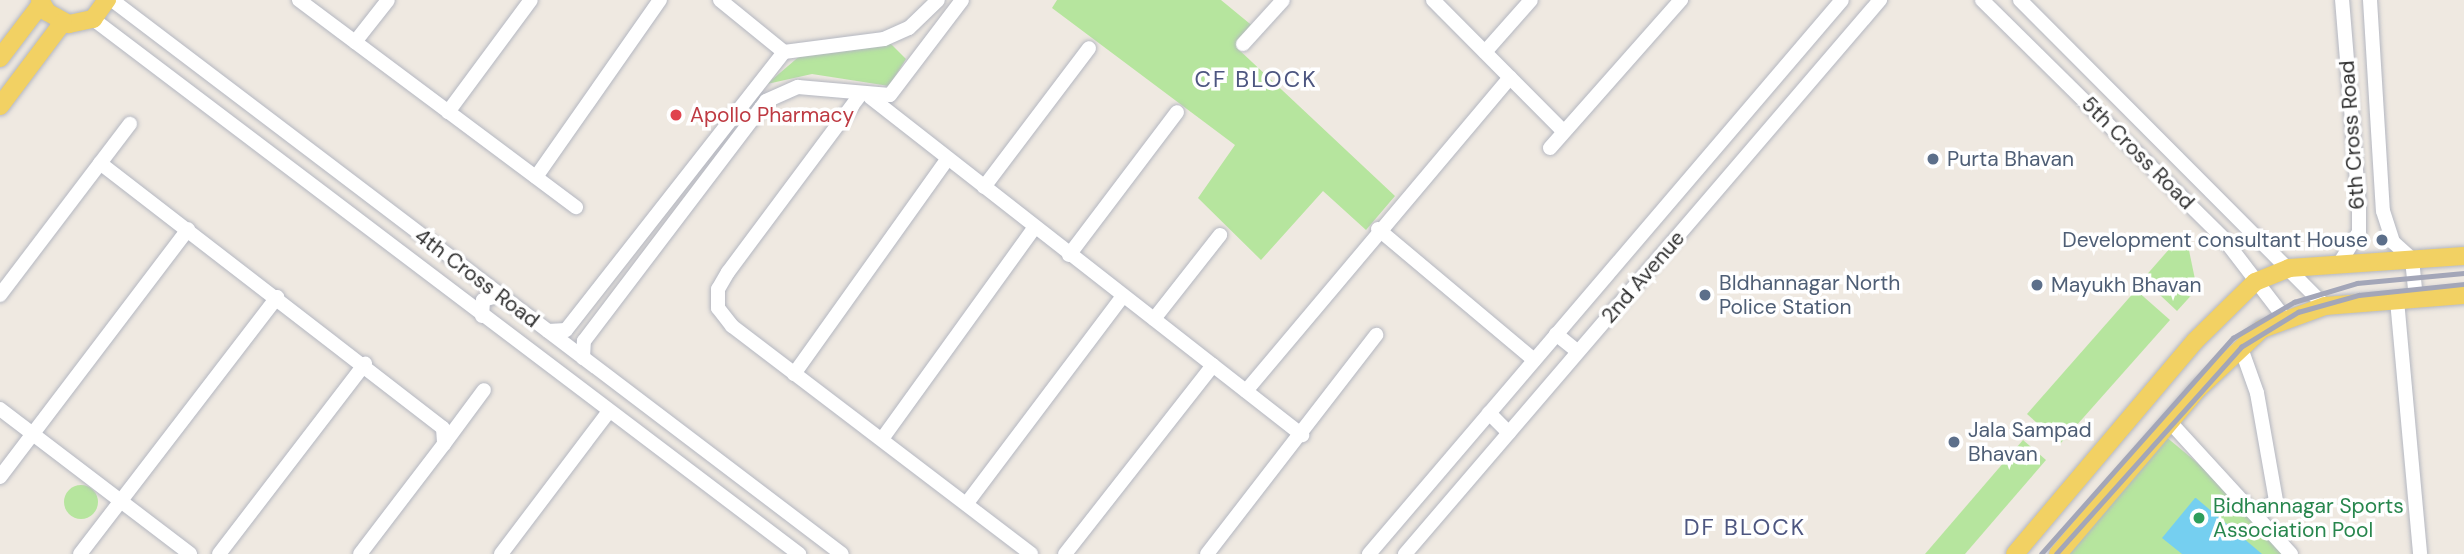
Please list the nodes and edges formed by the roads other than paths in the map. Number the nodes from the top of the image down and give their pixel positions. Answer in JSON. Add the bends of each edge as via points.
{"nodes":[{"id":1,"x":110,"y":0,"type":"edge"},
{"id":2,"x":299,"y":0,"type":"edge"},
{"id":3,"x":388,"y":0,"type":"edge"},
{"id":4,"x":531,"y":0,"type":"edge"},
{"id":5,"x":660,"y":0,"type":"edge"},
{"id":6,"x":720,"y":0,"type":"edge"},
{"id":7,"x":938,"y":0,"type":"edge"},
{"id":8,"x":962,"y":0,"type":"edge"},
{"id":9,"x":1283,"y":0,"type":"edge"},
{"id":10,"x":1433,"y":0,"type":"edge"},
{"id":11,"x":1531,"y":0,"type":"edge"},
{"id":12,"x":1681,"y":0,"type":"edge"},
{"id":13,"x":1842,"y":0,"type":"edge"},
{"id":14,"x":1880,"y":0,"type":"edge"},
{"id":15,"x":1982,"y":0,"type":"edge"},
{"id":16,"x":2020,"y":0,"type":"edge"},
{"id":17,"x":2342,"y":0,"type":"edge"},
{"id":18,"x":2370,"y":0,"type":"edge"},
{"id":19,"x":41,"y":2,"type":"edge"},
{"id":20,"x":93,"y":19,"type":"junction"},
{"id":21,"x":63,"y":22,"type":"junction"},
{"id":22,"x":2371,"y":27,"type":"junction"},
{"id":23,"x":909,"y":28,"type":"junction"},
{"id":24,"x":2344,"y":30,"type":"junction"},
{"id":25,"x":355,"y":42,"type":"junction"},
{"id":26,"x":1243,"y":44,"type":"dead end"},
{"id":27,"x":927,"y":45,"type":"junction"},
{"id":28,"x":1088,"y":48,"type":"dead end"},
{"id":29,"x":784,"y":52,"type":"junction"},
{"id":30,"x":1485,"y":52,"type":"junction"},
{"id":31,"x":0,"y":58,"type":"edge"},
{"id":32,"x":1510,"y":77,"type":"junction"},
{"id":33,"x":754,"y":83,"type":"junction"},
{"id":34,"x":225,"y":86,"type":"junction"},
{"id":35,"x":865,"y":96,"type":"junction"},
{"id":36,"x":239,"y":97,"type":"junction"},
{"id":37,"x":766,"y":101,"type":"junction"},
{"id":38,"x":0,"y":106,"type":"edge"},
{"id":39,"x":207,"y":107,"type":"junction"},
{"id":40,"x":448,"y":111,"type":"junction"},
{"id":41,"x":1177,"y":112,"type":"dead end"},
{"id":42,"x":223,"y":118,"type":"junction"},
{"id":43,"x":130,"y":124,"type":"dead end"},
{"id":44,"x":1563,"y":131,"type":"junction"},
{"id":45,"x":1550,"y":148,"type":"dead end"},
{"id":46,"x":946,"y":161,"type":"junction"},
{"id":47,"x":100,"y":163,"type":"junction"},
{"id":48,"x":536,"y":177,"type":"junction"},
{"id":49,"x":984,"y":187,"type":"junction"},
{"id":50,"x":663,"y":202,"type":"junction"},
{"id":51,"x":576,"y":207,"type":"dead end"},
{"id":52,"x":679,"y":214,"type":"junction"},
{"id":53,"x":1034,"y":228,"type":"junction"},
{"id":54,"x":188,"y":229,"type":"junction"},
{"id":55,"x":1378,"y":229,"type":"junction"},
{"id":56,"x":1220,"y":235,"type":"dead end"},
{"id":57,"x":1069,"y":255,"type":"junction"},
{"id":58,"x":2464,"y":256,"type":"edge"},
{"id":59,"x":2412,"y":259,"type":"junction"},
{"id":60,"x":2339,"y":264,"type":"junction"},
{"id":61,"x":2289,"y":268,"type":"junction"},
{"id":62,"x":2255,"y":282,"type":"junction"},
{"id":63,"x":0,"y":295,"type":"edge"},
{"id":64,"x":500,"y":295,"type":"junction"},
{"id":65,"x":2464,"y":295,"type":"edge"},
{"id":66,"x":1123,"y":296,"type":"junction"},
{"id":67,"x":277,"y":297,"type":"junction"},
{"id":68,"x":2416,"y":299,"type":"junction"},
{"id":69,"x":2397,"y":300,"type":"junction"},
{"id":70,"x":514,"y":306,"type":"junction"},
{"id":71,"x":2325,"y":306,"type":"junction"},
{"id":72,"x":482,"y":316,"type":"junction"},
{"id":73,"x":2283,"y":316,"type":"junction"},
{"id":74,"x":1154,"y":319,"type":"junction"},
{"id":75,"x":497,"y":327,"type":"junction"},
{"id":76,"x":548,"y":331,"type":"junction"},
{"id":77,"x":1556,"y":334,"type":"junction"},
{"id":78,"x":1376,"y":335,"type":"dead end"},
{"id":79,"x":2241,"y":348,"type":"junction"},
{"id":80,"x":1578,"y":352,"type":"junction"},
{"id":81,"x":583,"y":358,"type":"junction"},
{"id":82,"x":1534,"y":360,"type":"junction"},
{"id":83,"x":365,"y":364,"type":"junction"},
{"id":84,"x":1213,"y":365,"type":"junction"},
{"id":85,"x":794,"y":374,"type":"junction"},
{"id":86,"x":484,"y":390,"type":"dead end"},
{"id":87,"x":1246,"y":391,"type":"junction"},
{"id":88,"x":0,"y":409,"type":"edge"},
{"id":89,"x":609,"y":411,"type":"junction"},
{"id":90,"x":1489,"y":413,"type":"junction"},
{"id":91,"x":2170,"y":422,"type":"junction"},
{"id":92,"x":1509,"y":433,"type":"junction"},
{"id":93,"x":32,"y":435,"type":"junction"},
{"id":94,"x":1302,"y":435,"type":"junction"},
{"id":95,"x":882,"y":439,"type":"junction"},
{"id":96,"x":444,"y":444,"type":"junction"},
{"id":97,"x":0,"y":477,"type":"edge"},
{"id":98,"x":120,"y":501,"type":"junction"},
{"id":99,"x":967,"y":503,"type":"junction"},
{"id":100,"x":2258,"y":513,"type":"junction"},
{"id":101,"x":2040,"y":524,"type":"junction"},
{"id":102,"x":2062,"y":550,"type":"edge"},
{"id":103,"x":80,"y":554,"type":"edge"},
{"id":104,"x":190,"y":554,"type":"edge"},
{"id":105,"x":219,"y":554,"type":"edge"},
{"id":106,"x":359,"y":554,"type":"edge"},
{"id":107,"x":501,"y":554,"type":"edge"},
{"id":108,"x":799,"y":554,"type":"edge"},
{"id":109,"x":842,"y":554,"type":"edge"},
{"id":110,"x":1031,"y":554,"type":"edge"},
{"id":111,"x":1065,"y":554,"type":"edge"},
{"id":112,"x":1207,"y":554,"type":"edge"},
{"id":113,"x":1369,"y":554,"type":"edge"},
{"id":114,"x":1405,"y":554,"type":"edge"},
{"id":115,"x":2015,"y":554,"type":"edge"},
{"id":116,"x":2291,"y":554,"type":"edge"},
{"id":117,"x":2420,"y":554,"type":"edge"}],
"edges":[{"from":1,"to":20,"type":"main road"},
{"from":1,"to":34,"type":"street","name":"4th Cross Road"},
{"from":2,"to":25,"type":"street"},
{"from":3,"to":25,"type":"street"},
{"from":4,"to":40,"type":"street"},
{"from":5,"to":48,"type":"street"},
{"from":6,"to":29,"type":"street"},
{"from":7,"to":23,"type":"street"},
{"from":8,"to":27,"type":"street"},
{"from":9,"to":26,"type":"street"},
{"from":10,"to":30,"type":"street"},
{"from":11,"to":30,"type":"street"},
{"from":12,"to":44,"type":"street"},
{"from":13,"to":77,"type":"street","name":"2nd Avenue"},
{"from":14,"to":80,"type":"street","name":"2nd Avenue"},
{"from":15,"to":62,"type":"street","name":"5th Cross Road","via":[[2189,202]]},
{"from":16,"to":61,"type":"street"},
{"from":17,"to":24,"type":"street","name":"6th Cross Road"},
{"from":18,"to":22,"type":"street"},
{"from":19,"to":21,"type":"main road"},
{"from":19,"to":31,"type":"main road"},
{"from":20,"to":21,"type":"main road"},
{"from":20,"to":39,"type":"street","name":"4th Cross Road"},
{"from":21,"to":38,"type":"main road"},
{"from":22,"to":24,"type":"street"},
{"from":22,"to":59,"type":"street","via":[[2386,228]]},
{"from":23,"to":27,"type":"street"},
{"from":23,"to":29,"type":"street","via":[[857,45]]},
{"from":24,"to":60,"type":"street","name":"6th Cross Road","via":[[2360,206],[2359,232]]},
{"from":25,"to":40,"type":"street"},
{"from":27,"to":35,"type":"street","via":[[903,85],[890,95]]},
{"from":28,"to":49,"type":"street"},
{"from":29,"to":33,"type":"street"},
{"from":30,"to":32,"type":"street"},
{"from":32,"to":44,"type":"street"},
{"from":32,"to":55,"type":"street"},
{"from":33,"to":37,"type":"street"},
{"from":33,"to":50,"type":"street"},
{"from":34,"to":36,"type":"street","name":"4th Cross Road"},
{"from":34,"to":39,"type":"street","via":[[208,91]]},
{"from":35,"to":37,"type":"street","via":[[798,87]]},
{"from":35,"to":46,"type":"street"},
{"from":35,"to":85,"type":"street","via":[[728,272],[716,298],[732,326]]},
{"from":36,"to":42,"type":"street","via":[[237,113]]},
{"from":36,"to":64,"type":"street","name":"4th Cross Road"},
{"from":37,"to":52,"type":"street"},
{"from":39,"to":42,"type":"street","name":"4th Cross Road"},
{"from":40,"to":48,"type":"street"},
{"from":41,"to":57,"type":"street"},
{"from":42,"to":72,"type":"street","name":"4th Cross Road"},
{"from":43,"to":47,"type":"street"},
{"from":44,"to":45,"type":"street"},
{"from":46,"to":49,"type":"street"},
{"from":46,"to":85,"type":"street"},
{"from":47,"to":54,"type":"street"},
{"from":47,"to":63,"type":"street"},
{"from":48,"to":51,"type":"street"},
{"from":49,"to":53,"type":"street"},
{"from":50,"to":52,"type":"street"},
{"from":50,"to":76,"type":"street","via":[[566,330]]},
{"from":52,"to":81,"type":"street","via":[[584,341]]},
{"from":53,"to":57,"type":"street"},
{"from":53,"to":95,"type":"street"},
{"from":54,"to":67,"type":"street"},
{"from":54,"to":93,"type":"street"},
{"from":55,"to":82,"type":"street"},
{"from":55,"to":87,"type":"street"},
{"from":56,"to":74,"type":"street"},
{"from":57,"to":66,"type":"street"},
{"from":58,"to":59,"type":"main road"},
{"from":59,"to":60,"type":"main road"},
{"from":59,"to":68,"type":"street"},
{"from":60,"to":61,"type":"main road"},
{"from":61,"to":62,"type":"main road"},
{"from":61,"to":71,"type":"street"},
{"from":62,"to":73,"type":"street","name":"5th Cross Road"},
{"from":62,"to":101,"type":"main road","via":[[2195,341]]},
{"from":64,"to":70,"type":"street","name":"4th Cross Road"},
{"from":64,"to":72,"type":"street","via":[[483,300]]},
{"from":65,"to":68,"type":"main road"},
{"from":66,"to":74,"type":"street"},
{"from":66,"to":99,"type":"street"},
{"from":67,"to":83,"type":"street"},
{"from":67,"to":98,"type":"street"},
{"from":68,"to":69,"type":"main road"},
{"from":69,"to":71,"type":"main road"},
{"from":69,"to":117,"type":"street"},
{"from":70,"to":75,"type":"street","via":[[512,321]]},
{"from":70,"to":76,"type":"street","name":"4th Cross Road"},
{"from":71,"to":73,"type":"main road"},
{"from":72,"to":75,"type":"street","name":"4th Cross Road"},
{"from":73,"to":79,"type":"main road"},
{"from":74,"to":84,"type":"street"},
{"from":75,"to":89,"type":"street","name":"4th Cross Road"},
{"from":76,"to":81,"type":"street","name":"4th Cross Road"},
{"from":77,"to":80,"type":"street"},
{"from":77,"to":82,"type":"street","name":"2nd Avenue"},
{"from":78,"to":94,"type":"street"},
{"from":79,"to":91,"type":"main road"},
{"from":79,"to":100,"type":"street","via":[[2257,393],[2276,501]]},
{"from":80,"to":92,"type":"street","name":"2nd Avenue"},
{"from":81,"to":109,"type":"street","name":"4th Cross Road"},
{"from":82,"to":90,"type":"street","name":"2nd Avenue"},
{"from":83,"to":96,"type":"street","via":[[437,420]]},
{"from":83,"to":105,"type":"street"},
{"from":84,"to":87,"type":"street"},
{"from":84,"to":111,"type":"street"},
{"from":85,"to":95,"type":"street"},
{"from":86,"to":96,"type":"street"},
{"from":87,"to":94,"type":"street"},
{"from":88,"to":93,"type":"street"},
{"from":89,"to":107,"type":"street"},
{"from":89,"to":108,"type":"street","name":"4th Cross Road"},
{"from":90,"to":92,"type":"street"},
{"from":90,"to":113,"type":"street","name":"2nd Avenue"},
{"from":91,"to":100,"type":"street"},
{"from":91,"to":102,"type":"main road"},
{"from":92,"to":114,"type":"street","name":"2nd Avenue"},
{"from":93,"to":97,"type":"street"},
{"from":93,"to":98,"type":"street"},
{"from":94,"to":112,"type":"street"},
{"from":95,"to":99,"type":"street"},
{"from":96,"to":106,"type":"street"},
{"from":98,"to":103,"type":"street"},
{"from":98,"to":104,"type":"street"},
{"from":99,"to":110,"type":"street"},
{"from":100,"to":116,"type":"street"},
{"from":101,"to":102,"type":"main road"},
{"from":101,"to":115,"type":"main road"}]}
